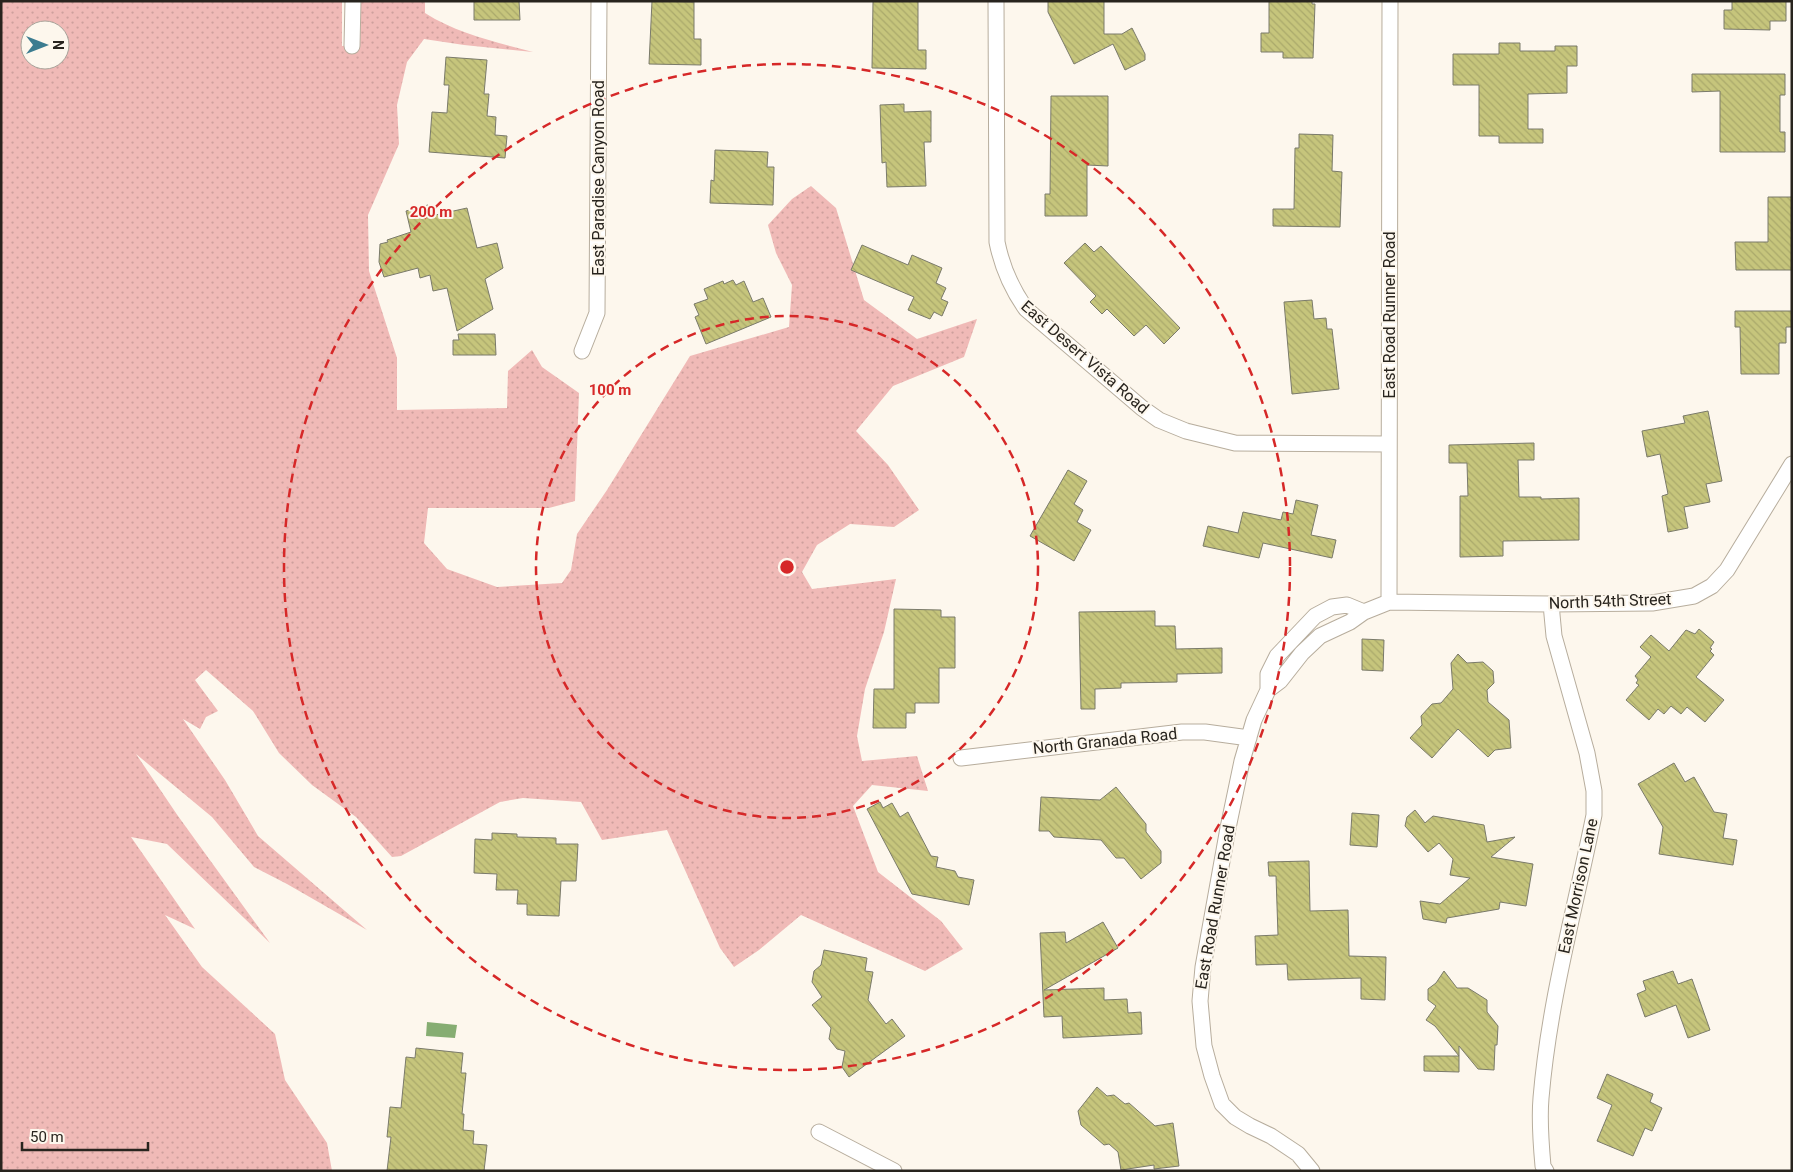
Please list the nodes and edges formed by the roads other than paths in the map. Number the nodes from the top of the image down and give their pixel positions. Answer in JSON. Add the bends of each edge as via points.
{"nodes":[{"id":1,"x":353,"y":1,"type":"edge"},
{"id":2,"x":599,"y":1,"type":"edge"},
{"id":3,"x":996,"y":1,"type":"edge"},
{"id":4,"x":1390,"y":1,"type":"edge"},
{"id":5,"x":352,"y":46,"type":"dead end"},
{"id":6,"x":582,"y":351,"type":"dead end"},
{"id":7,"x":1389,"y":444,"type":"junction"},
{"id":8,"x":1792,"y":464,"type":"edge"},
{"id":9,"x":1389,"y":602,"type":"junction"},
{"id":10,"x":1551,"y":604,"type":"junction"},
{"id":11,"x":1249,"y":738,"type":"junction"},
{"id":12,"x":961,"y":758,"type":"dead end"},
{"id":13,"x":819,"y":1132,"type":"dead end"},
{"id":14,"x":894,"y":1171,"type":"edge"},
{"id":15,"x":1312,"y":1171,"type":"edge"},
{"id":16,"x":1546,"y":1171,"type":"edge"}],
"edges":[{"from":1,"to":5,"type":"street"},
{"from":2,"to":6,"type":"street","name":"East Paradise Canyon Road","via":[[597,313]]},
{"from":3,"to":7,"type":"street","name":"East Desert Vista Road","via":[[997,242],[1013,292],[1026,309],[1142,408],[1186,432],[1235,443]]},
{"from":4,"to":7,"type":"street","name":"East Road Runner Road"},
{"from":7,"to":9,"type":"street","name":"East Road Runner Road"},
{"from":8,"to":10,"type":"street","name":"North 54th Street","via":[[1727,570],[1712,586],[1694,596],[1652,603]]},
{"from":9,"to":10,"type":"street","name":"North 54th Street"},
{"from":9,"to":11,"type":"street","name":"East Road Runner Road","via":[[1364,612],[1347,605],[1332,607],[1315,616],[1277,656],[1268,674],[1268,690]]},
{"from":10,"to":16,"type":"street","name":"East Morrison Lane","via":[[1554,636],[1587,753],[1594,807],[1549,1026],[1540,1099],[1543,1166]]},
{"from":11,"to":12,"type":"street","name":"North Granada Road","via":[[1182,732]]},
{"from":11,"to":15,"type":"street","name":"East Road Runner Road","via":[[1228,828],[1203,968],[1200,1001],[1204,1046],[1222,1104],[1243,1122],[1298,1154]]},
{"from":13,"to":14,"type":"street"}]}
